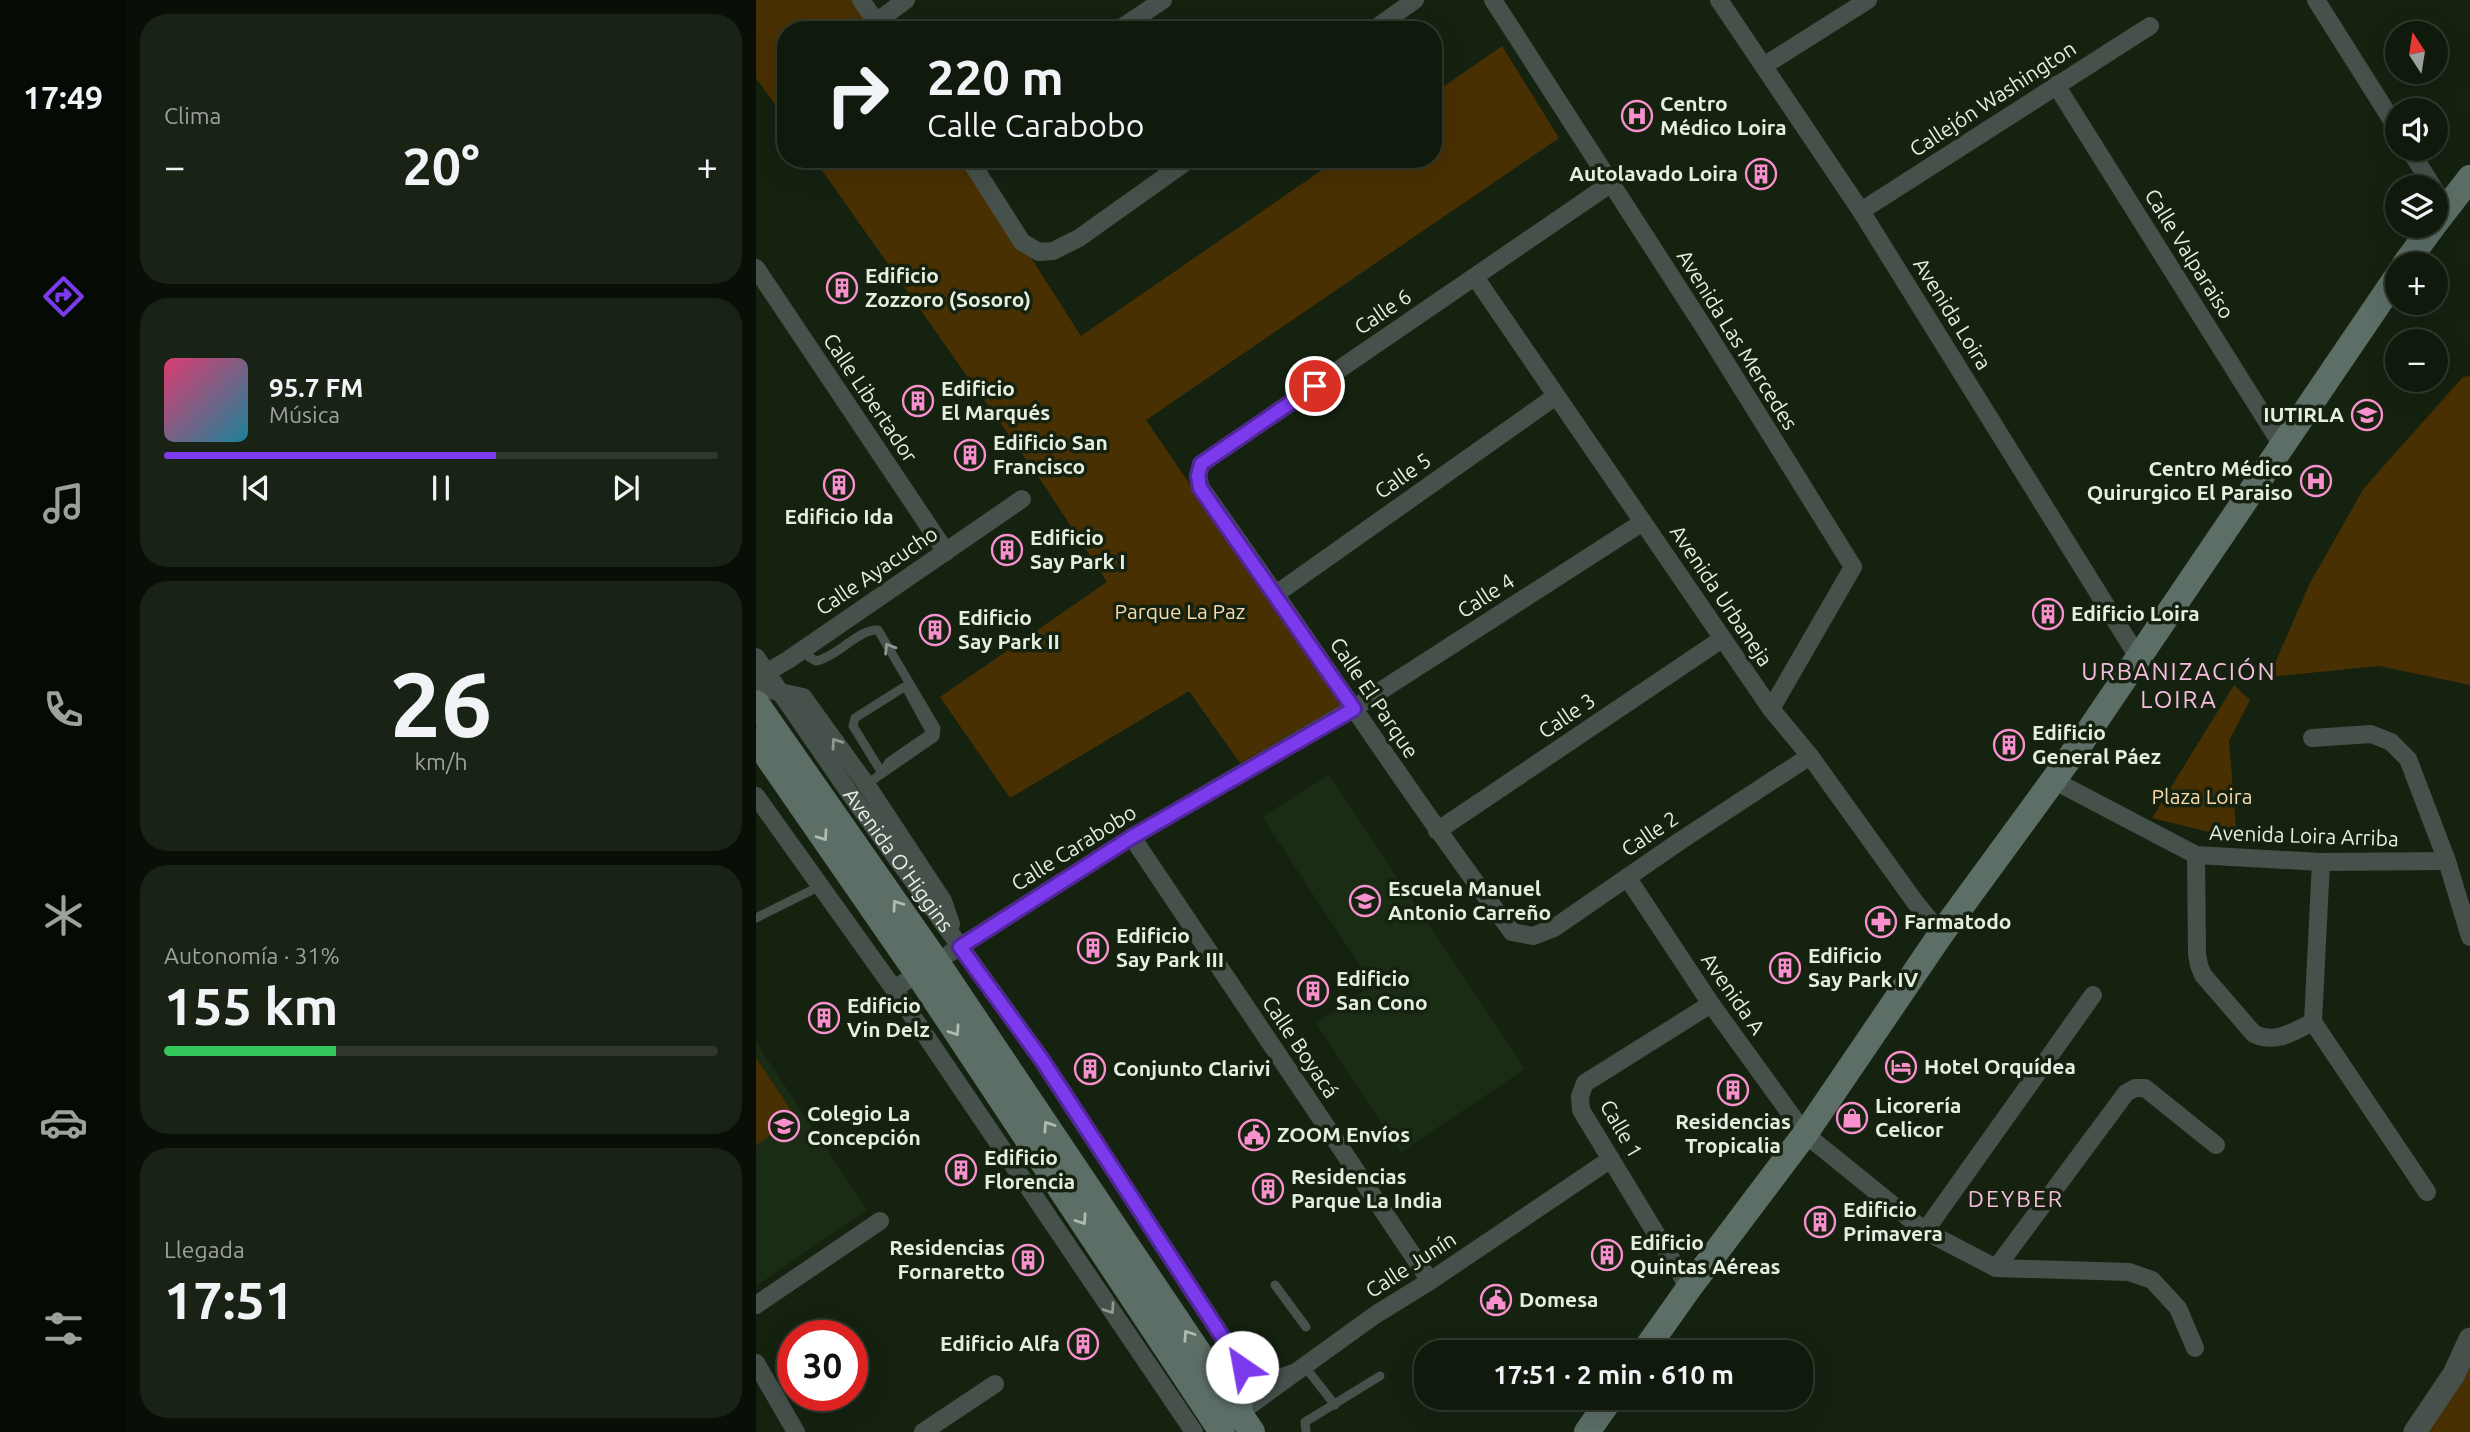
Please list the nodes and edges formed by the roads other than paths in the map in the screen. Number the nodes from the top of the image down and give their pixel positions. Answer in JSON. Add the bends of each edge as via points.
{"nodes":[{"id":1,"x":861,"y":0,"type":"edge"},
{"id":2,"x":906,"y":0,"type":"edge"},
{"id":3,"x":1163,"y":0,"type":"edge"},
{"id":4,"x":1415,"y":0,"type":"edge"},
{"id":5,"x":1493,"y":0,"type":"edge"},
{"id":6,"x":1720,"y":0,"type":"edge"},
{"id":7,"x":1868,"y":0,"type":"edge"},
{"id":8,"x":2316,"y":0,"type":"edge"},
{"id":9,"x":876,"y":21,"type":"edge"},
{"id":10,"x":884,"y":21,"type":"edge"},
{"id":11,"x":1132,"y":21,"type":"edge"},
{"id":12,"x":1386,"y":21,"type":"edge"},
{"id":13,"x":2150,"y":26,"type":"dead end"},
{"id":14,"x":1759,"y":64,"type":"junction"},
{"id":15,"x":2056,"y":85,"type":"junction"},
{"id":16,"x":2385,"y":109,"type":"edge"},
{"id":17,"x":976,"y":168,"type":"edge"},
{"id":18,"x":1177,"y":168,"type":"edge"},
{"id":19,"x":2470,"y":178,"type":"edge"},
{"id":20,"x":1610,"y":184,"type":"junction"},
{"id":21,"x":2448,"y":197,"type":"edge"},
{"id":22,"x":1861,"y":211,"type":"junction"},
{"id":23,"x":756,"y":268,"type":"edge"},
{"id":24,"x":1475,"y":276,"type":"junction"},
{"id":25,"x":2385,"y":294,"type":"edge"},
{"id":26,"x":1556,"y":396,"type":"junction"},
{"id":27,"x":2283,"y":447,"type":"junction"},
{"id":28,"x":1200,"y":488,"type":"joint"},
{"id":29,"x":1022,"y":499,"type":"dead end"},
{"id":30,"x":1643,"y":522,"type":"junction"},
{"id":31,"x":946,"y":552,"type":"junction"},
{"id":32,"x":1276,"y":594,"type":"junction"},
{"id":33,"x":1723,"y":639,"type":"junction"},
{"id":34,"x":803,"y":648,"type":"junction"},
{"id":35,"x":756,"y":657,"type":"edge"},
{"id":36,"x":2138,"y":657,"type":"junction"},
{"id":37,"x":762,"y":675,"type":"edge"},
{"id":38,"x":756,"y":687,"type":"edge"},
{"id":39,"x":768,"y":697,"type":"edge"},
{"id":40,"x":1354,"y":709,"type":"junction"},
{"id":41,"x":1771,"y":709,"type":"junction"},
{"id":42,"x":2312,"y":738,"type":"dead end"},
{"id":43,"x":756,"y":740,"type":"edge"},
{"id":44,"x":1810,"y":756,"type":"junction"},
{"id":45,"x":883,"y":773,"type":"junction"},
{"id":46,"x":2053,"y":780,"type":"junction"},
{"id":47,"x":858,"y":789,"type":"junction"},
{"id":48,"x":756,"y":796,"type":"edge"},
{"id":49,"x":1437,"y":831,"type":"junction"},
{"id":50,"x":1132,"y":837,"type":"junction"},
{"id":51,"x":2196,"y":855,"type":"junction"},
{"id":52,"x":2447,"y":861,"type":"junction"},
{"id":53,"x":2321,"y":862,"type":"junction"},
{"id":54,"x":1627,"y":877,"type":"junction"},
{"id":55,"x":820,"y":886,"type":"junction"},
{"id":56,"x":756,"y":918,"type":"edge"},
{"id":57,"x":1512,"y":932,"type":"joint"},
{"id":58,"x":1941,"y":934,"type":"junction"},
{"id":59,"x":2470,"y":937,"type":"edge"},
{"id":60,"x":960,"y":947,"type":"junction"},
{"id":61,"x":927,"y":967,"type":"junction"},
{"id":62,"x":894,"y":989,"type":"junction"},
{"id":63,"x":2093,"y":995,"type":"dead end"},
{"id":64,"x":1711,"y":1004,"type":"junction"},
{"id":65,"x":2313,"y":1022,"type":"junction"},
{"id":66,"x":1805,"y":1134,"type":"junction"},
{"id":67,"x":2216,"y":1145,"type":"dead end"},
{"id":68,"x":1611,"y":1158,"type":"junction"},
{"id":69,"x":2427,"y":1192,"type":"dead end"},
{"id":70,"x":880,"y":1221,"type":"dead end"},
{"id":71,"x":1925,"y":1231,"type":"junction"},
{"id":72,"x":1996,"y":1268,"type":"junction"},
{"id":73,"x":1430,"y":1281,"type":"junction"},
{"id":74,"x":1275,"y":1285,"type":"dead end"},
{"id":75,"x":1689,"y":1288,"type":"junction"},
{"id":76,"x":756,"y":1305,"type":"edge"},
{"id":77,"x":1306,"y":1327,"type":"dead end"},
{"id":78,"x":2470,"y":1339,"type":"edge"},
{"id":79,"x":1652,"y":1340,"type":"edge"},
{"id":80,"x":2195,"y":1348,"type":"dead end"},
{"id":81,"x":756,"y":1363,"type":"edge"},
{"id":82,"x":1242,"y":1367,"type":"junction"},
{"id":83,"x":1300,"y":1370,"type":"junction"},
{"id":84,"x":1380,"y":1376,"type":"dead end"},
{"id":85,"x":995,"y":1384,"type":"dead end"},
{"id":86,"x":1335,"y":1405,"type":"junction"},
{"id":87,"x":1603,"y":1410,"type":"edge"},
{"id":88,"x":1218,"y":1427,"type":"edge"},
{"id":89,"x":796,"y":1432,"type":"edge"},
{"id":90,"x":923,"y":1432,"type":"edge"},
{"id":91,"x":1306,"y":1432,"type":"edge"},
{"id":92,"x":1587,"y":1432,"type":"edge"},
{"id":93,"x":2415,"y":1432,"type":"edge"}],
"edges":[{"from":1,"to":9,"type":"street"},
{"from":2,"to":10,"type":"street"},
{"from":3,"to":11,"type":"street"},
{"from":4,"to":12,"type":"street"},
{"from":5,"to":20,"type":"street","name":"Avenida Las Mercedes"},
{"from":6,"to":14,"type":"street","name":"Avenida Loira"},
{"from":7,"to":14,"type":"street"},
{"from":8,"to":16,"type":"street"},
{"from":13,"to":15,"type":"street","name":"Callejón Washington"},
{"from":14,"to":22,"type":"street","name":"Avenida Loira"},
{"from":15,"to":22,"type":"street","name":"Callejón Washington"},
{"from":15,"to":27,"type":"street","name":"Calle Valparaiso"},
{"from":17,"to":18,"type":"street","via":[[1023,242],[1039,252],[1053,251],[1079,238]]},
{"from":19,"to":21,"type":"main road"},
{"from":20,"to":24,"type":"street","name":"Calle 6"},
{"from":20,"to":41,"type":"street","name":"Avenida Las Mercedes","via":[[1853,567]]},
{"from":22,"to":36,"type":"street","name":"Avenida Loira"},
{"from":23,"to":31,"type":"street","name":"Calle Libertador"},
{"from":24,"to":26,"type":"street","name":"Avenida Urbaneja"},
{"from":24,"to":28,"type":"street","name":"Calle 6","via":[[1201,464]]},
{"from":25,"to":27,"type":"main road"},
{"from":26,"to":30,"type":"street","name":"Avenida Urbaneja"},
{"from":26,"to":32,"type":"street","name":"Calle 5"},
{"from":27,"to":36,"type":"main road"},
{"from":28,"to":32,"type":"street","name":"Calle El Parque"},
{"from":29,"to":31,"type":"street","name":"Calle Ayacucho"},
{"from":30,"to":33,"type":"street","name":"Avenida Urbaneja"},
{"from":30,"to":40,"type":"street","name":"Calle 4"},
{"from":31,"to":34,"type":"street","name":"Calle Ayacucho"},
{"from":32,"to":40,"type":"street","name":"Calle El Parque"},
{"from":33,"to":41,"type":"street","name":"Avenida Urbaneja"},
{"from":33,"to":49,"type":"street","name":"Calle 3"},
{"from":34,"to":37,"type":"street","name":"Calle Ayacucho"},
{"from":45,"to":34,"type":"lane","one_way":true,"via":[[935,737],[936,728],[878,630],[869,630],[825,659],[816,661]]},
{"from":35,"to":37,"type":"street","name":"Avenida O'Higgins"},
{"from":36,"to":46,"type":"main road"},
{"from":37,"to":39,"type":"street","name":"Avenida O'Higgins"},
{"from":38,"to":39,"type":"street","name":"Avenida O'Higgins"},
{"from":47,"to":39,"type":"street","name":"Avenida O'Higgins","one_way":true,"via":[[803,697]]},
{"from":61,"to":39,"type":"main road","name":"Avenida O'Higgins","one_way":true},
{"from":40,"to":49,"type":"street","name":"Calle El Parque"},
{"from":40,"to":50,"type":"street","name":"Calle Carabobo"},
{"from":41,"to":44,"type":"street","name":"Avenida Urbaneja"},
{"from":42,"to":52,"type":"street","via":[[2371,734],[2391,742],[2408,759]]},
{"from":43,"to":61,"type":"main road","name":"Avenida O'Higgins","one_way":true},
{"from":44,"to":54,"type":"street","name":"Calle 2"},
{"from":44,"to":58,"type":"street","name":"Avenida Urbaneja"},
{"from":45,"to":45,"type":"lane","via":[[853,722],[901,688],[907,689],[931,733],[889,762]]},
{"from":45,"to":47,"type":"lane"},
{"from":46,"to":51,"type":"street","name":"Avenida Loira Arriba"},
{"from":46,"to":58,"type":"main road"},
{"from":47,"to":60,"type":"street","name":"Avenida O'Higgins","via":[[943,901]]},
{"from":48,"to":55,"type":"street"},
{"from":49,"to":57,"type":"street","name":"Calle El Parque"},
{"from":50,"to":60,"type":"street","name":"Calle Carabobo"},
{"from":50,"to":73,"type":"street","name":"Calle Boyacá"},
{"from":51,"to":53,"type":"street","name":"Avenida Loira Arriba"},
{"from":51,"to":65,"type":"street","via":[[2197,954],[2203,975],[2254,1034],[2263,1038],[2276,1039]]},
{"from":52,"to":53,"type":"street","name":"Avenida Loira Arriba"},
{"from":52,"to":59,"type":"street"},
{"from":53,"to":65,"type":"street"},
{"from":54,"to":57,"type":"street","name":"Calle 2","via":[[1554,928],[1533,936]]},
{"from":54,"to":64,"type":"street","name":"Avenida A"},
{"from":55,"to":56,"type":"lane"},
{"from":55,"to":62,"type":"street"},
{"from":58,"to":66,"type":"main road"},
{"from":60,"to":61,"type":"street","name":"Calle Carabobo"},
{"from":60,"to":82,"type":"street","name":"Avenida O'Higgins","via":[[1042,1060]]},
{"from":61,"to":62,"type":"street","name":"Calle Carabobo"},
{"from":61,"to":88,"type":"main road","name":"Avenida O'Higgins"},
{"from":62,"to":88,"type":"street","one_way":true},
{"from":63,"to":71,"type":"street"},
{"from":64,"to":66,"type":"street","name":"Avenida A"},
{"from":64,"to":68,"type":"street","name":"Calle 1","via":[[1585,1083],[1581,1111]]},
{"from":65,"to":69,"type":"street"},
{"from":66,"to":71,"type":"street","name":"Avenida A"},
{"from":66,"to":75,"type":"main road"},
{"from":67,"to":72,"type":"street","via":[[2145,1088],[2134,1088]]},
{"from":68,"to":73,"type":"street","name":"Calle Junín"},
{"from":68,"to":75,"type":"street","name":"Calle 1"},
{"from":70,"to":76,"type":"street"},
{"from":71,"to":72,"type":"street","name":"Avenida A"},
{"from":72,"to":80,"type":"street","via":[[2129,1272],[2152,1280],[2178,1308]]},
{"from":73,"to":83,"type":"street","name":"Calle Junín"},
{"from":74,"to":77,"type":"lane"},
{"from":75,"to":79,"type":"main road"},
{"from":78,"to":93,"type":"street","via":[[2454,1374]]},
{"from":81,"to":89,"type":"street"},
{"from":82,"to":83,"type":"street","via":[[1268,1380]]},
{"from":82,"to":88,"type":"main road"},
{"from":83,"to":86,"type":"lane"},
{"from":83,"to":88,"type":"street","name":"Calle Junín"},
{"from":84,"to":86,"type":"lane"},
{"from":85,"to":90,"type":"street"},
{"from":86,"to":91,"type":"lane","via":[[1305,1422]]},
{"from":87,"to":92,"type":"main road"}]}
